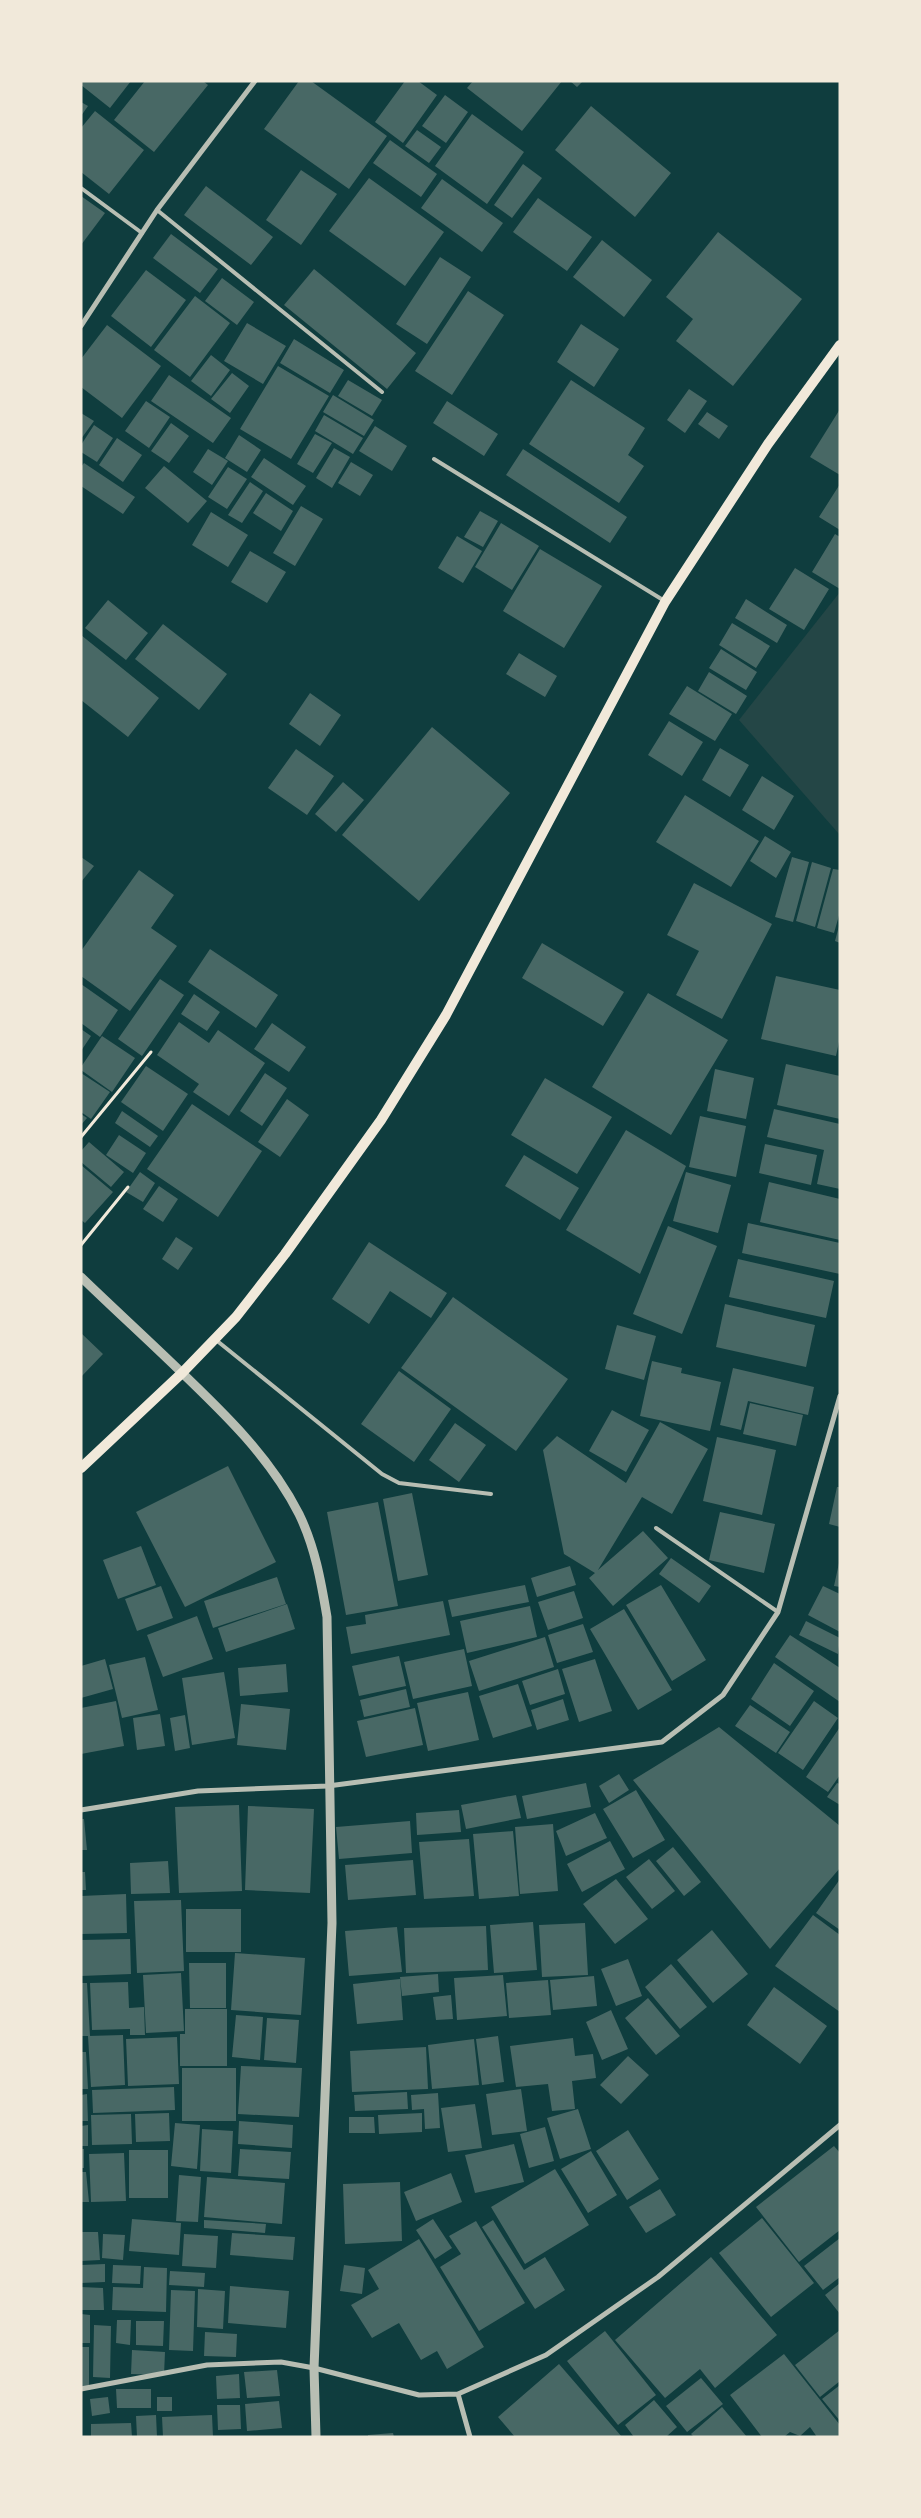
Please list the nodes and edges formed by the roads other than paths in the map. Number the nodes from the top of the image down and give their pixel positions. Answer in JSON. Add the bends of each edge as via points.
{"nodes":[{"id":1,"x":255,"y":81,"type":"edge"},
{"id":2,"x":81,"y":188,"type":"edge"},
{"id":3,"x":157,"y":210,"type":"junction"},
{"id":4,"x":142,"y":234,"type":"junction"},
{"id":5,"x":81,"y":326,"type":"edge"},
{"id":6,"x":840,"y":345,"type":"edge"},
{"id":7,"x":382,"y":392,"type":"dead end"},
{"id":8,"x":434,"y":459,"type":"dead end"},
{"id":9,"x":665,"y":602,"type":"junction"},
{"id":10,"x":81,"y":1277,"type":"edge"},
{"id":11,"x":216,"y":1340,"type":"junction"},
{"id":12,"x":182,"y":1373,"type":"junction"},
{"id":13,"x":840,"y":1396,"type":"edge"},
{"id":14,"x":81,"y":1468,"type":"edge"},
{"id":15,"x":491,"y":1494,"type":"dead end"},
{"id":16,"x":656,"y":1528,"type":"dead end"},
{"id":17,"x":778,"y":1612,"type":"junction"},
{"id":18,"x":328,"y":1786,"type":"junction"},
{"id":19,"x":81,"y":1810,"type":"edge"},
{"id":20,"x":840,"y":2125,"type":"edge"},
{"id":21,"x":314,"y":2368,"type":"junction"},
{"id":22,"x":81,"y":2389,"type":"edge"},
{"id":23,"x":458,"y":2394,"type":"junction"},
{"id":24,"x":316,"y":2437,"type":"edge"},
{"id":25,"x":470,"y":2437,"type":"edge"}],
"edges":[{"from":1,"to":3,"type":"street"},
{"from":2,"to":4,"type":"lane"},
{"from":3,"to":4,"type":"street"},
{"from":3,"to":7,"type":"lane"},
{"from":4,"to":5,"type":"street"},
{"from":6,"to":9,"type":"main road","via":[[768,444]]},
{"from":8,"to":9,"type":"lane"},
{"from":9,"to":11,"type":"main road","via":[[446,1015],[412,1073],[291,1247]]},
{"from":10,"to":12,"type":"street"},
{"from":11,"to":12,"type":"main road"},
{"from":11,"to":15,"type":"lane","via":[[382,1474],[399,1483]]},
{"from":12,"to":14,"type":"main road"},
{"from":12,"to":18,"type":"street","via":[[256,1449],[299,1514],[313,1547],[327,1617]]},
{"from":13,"to":17,"type":"street"},
{"from":16,"to":17,"type":"lane"},
{"from":17,"to":18,"type":"street","via":[[722,1695],[662,1742]]},
{"from":18,"to":19,"type":"street","via":[[198,1791]]},
{"from":18,"to":21,"type":"street","via":[[332,1923]]},
{"from":20,"to":23,"type":"street","via":[[650,2282],[546,2355]]},
{"from":21,"to":22,"type":"street","via":[[281,2362],[206,2364]]},
{"from":21,"to":23,"type":"street","via":[[419,2395]]},
{"from":21,"to":24,"type":"street"},
{"from":23,"to":25,"type":"street"}]}
